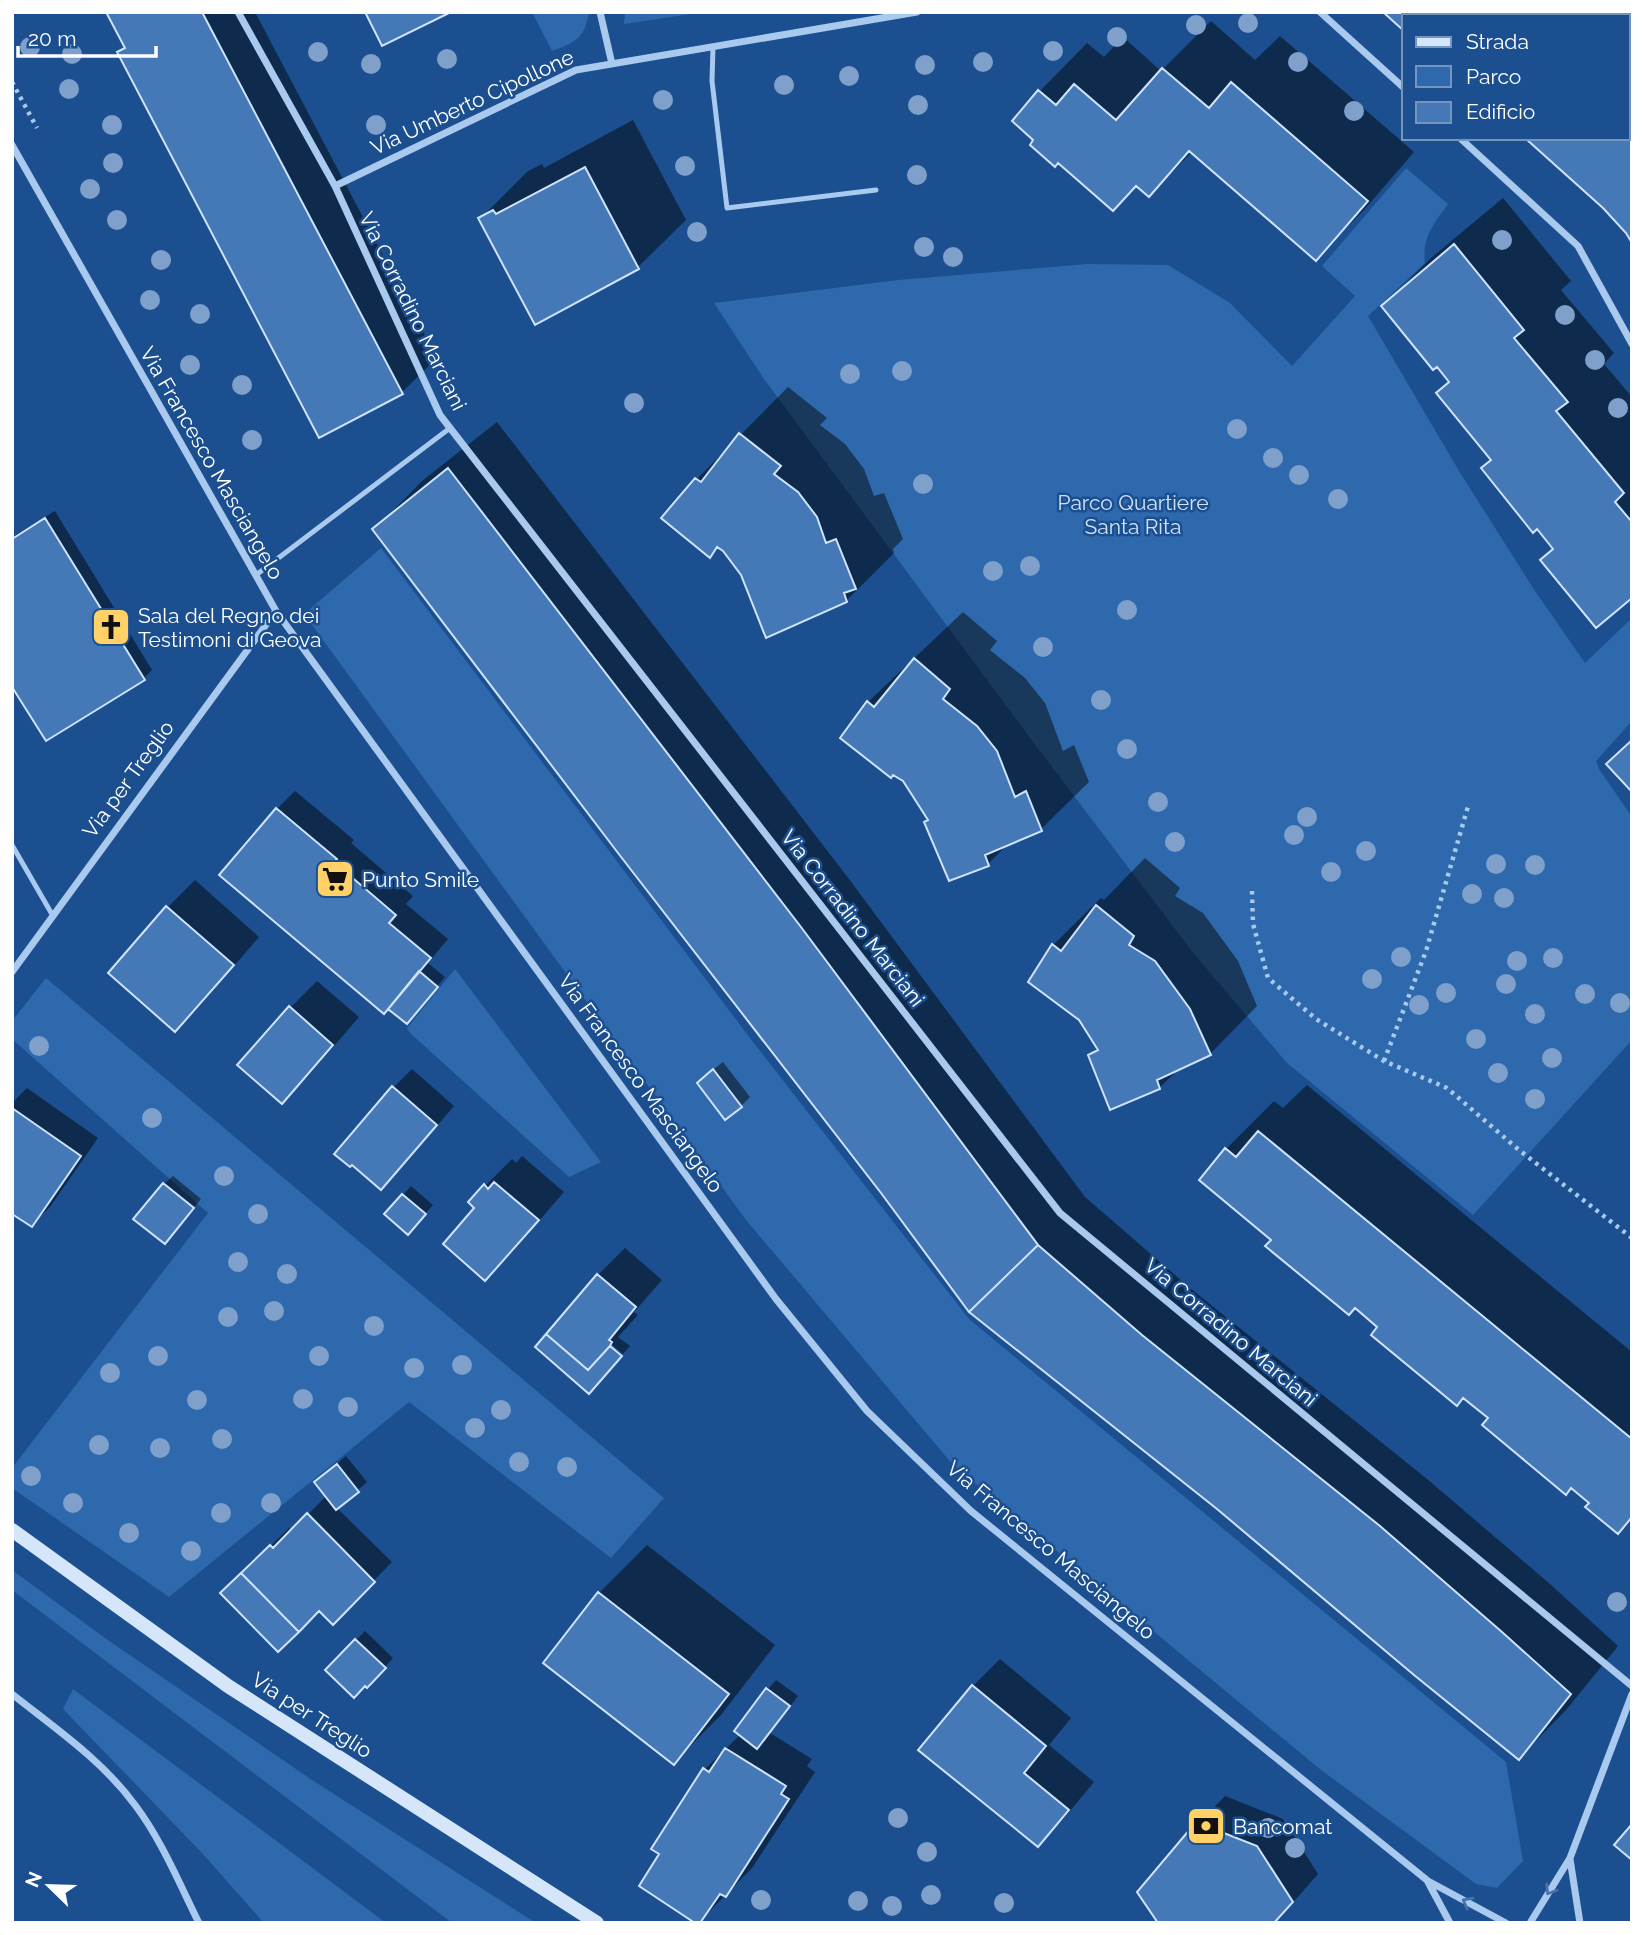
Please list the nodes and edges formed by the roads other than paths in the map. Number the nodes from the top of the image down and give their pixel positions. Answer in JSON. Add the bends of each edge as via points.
{"nodes":[{"id":1,"x":238,"y":12,"type":"edge"},
{"id":2,"x":600,"y":12,"type":"edge"},
{"id":3,"x":917,"y":12,"type":"edge"},
{"id":4,"x":1321,"y":12,"type":"edge"},
{"id":5,"x":713,"y":47,"type":"junction"},
{"id":6,"x":612,"y":64,"type":"junction"},
{"id":7,"x":1402,"y":86,"type":"edge"},
{"id":8,"x":1462,"y":140,"type":"edge"},
{"id":9,"x":12,"y":145,"type":"edge"},
{"id":10,"x":335,"y":186,"type":"junction"},
{"id":11,"x":876,"y":190,"type":"dead end"},
{"id":12,"x":1632,"y":344,"type":"edge"},
{"id":13,"x":450,"y":428,"type":"junction"},
{"id":14,"x":256,"y":575,"type":"junction"},
{"id":15,"x":276,"y":611,"type":"junction"},
{"id":16,"x":12,"y":845,"type":"edge"},
{"id":17,"x":53,"y":916,"type":"junction"},
{"id":18,"x":12,"y":972,"type":"edge"},
{"id":19,"x":12,"y":1530,"type":"edge"},
{"id":20,"x":1632,"y":1686,"type":"edge"},
{"id":21,"x":12,"y":1694,"type":"edge"},
{"id":22,"x":1632,"y":1695,"type":"edge"},
{"id":23,"x":1570,"y":1858,"type":"junction"},
{"id":24,"x":1428,"y":1881,"type":"junction"},
{"id":25,"x":199,"y":1923,"type":"edge"},
{"id":26,"x":597,"y":1923,"type":"edge"},
{"id":27,"x":1451,"y":1923,"type":"edge"},
{"id":28,"x":1506,"y":1923,"type":"edge"},
{"id":29,"x":1530,"y":1923,"type":"edge"},
{"id":30,"x":1580,"y":1923,"type":"edge"}],
"edges":[{"from":1,"to":10,"type":"street","name":"Via Corradino Marciani"},
{"from":2,"to":6,"type":"street"},
{"from":3,"to":5,"type":"street","name":"Via Umberto Cipollone"},
{"from":4,"to":7,"type":"street"},
{"from":5,"to":6,"type":"street","name":"Via Umberto Cipollone"},
{"from":5,"to":11,"type":"lane","via":[[712,81],[727,208]]},
{"from":6,"to":10,"type":"street","name":"Via Umberto Cipollone","via":[[576,69]]},
{"from":8,"to":12,"type":"street","via":[[1578,246]]},
{"from":9,"to":14,"type":"street","name":"Via Francesco Masciangelo"},
{"from":10,"to":13,"type":"street","name":"Via Corradino Marciani"},
{"from":13,"to":14,"type":"lane"},
{"from":13,"to":20,"type":"street","name":"Via Corradino Marciani","via":[[1060,1213]]},
{"from":14,"to":15,"type":"street","name":"Via Francesco Masciangelo"},
{"from":15,"to":17,"type":"street","name":"Via per Treglio"},
{"from":15,"to":24,"type":"street","name":"Via Francesco Masciangelo","via":[[776,1299],[867,1411],[971,1511]]},
{"from":16,"to":17,"type":"lane"},
{"from":17,"to":18,"type":"street","name":"Via per Treglio"},
{"from":19,"to":26,"type":"main road","name":"Via per Treglio","via":[[228,1686]]},
{"from":21,"to":25,"type":"street","via":[[102,1766],[136,1806]]},
{"from":22,"to":23,"type":"street"},
{"from":23,"to":29,"type":"street","one_way":true},
{"from":23,"to":30,"type":"street"},
{"from":24,"to":27,"type":"street","name":"Via Francesco Masciangelo"},
{"from":28,"to":24,"type":"street","name":"Via Francesco Masciangelo","one_way":true}]}
